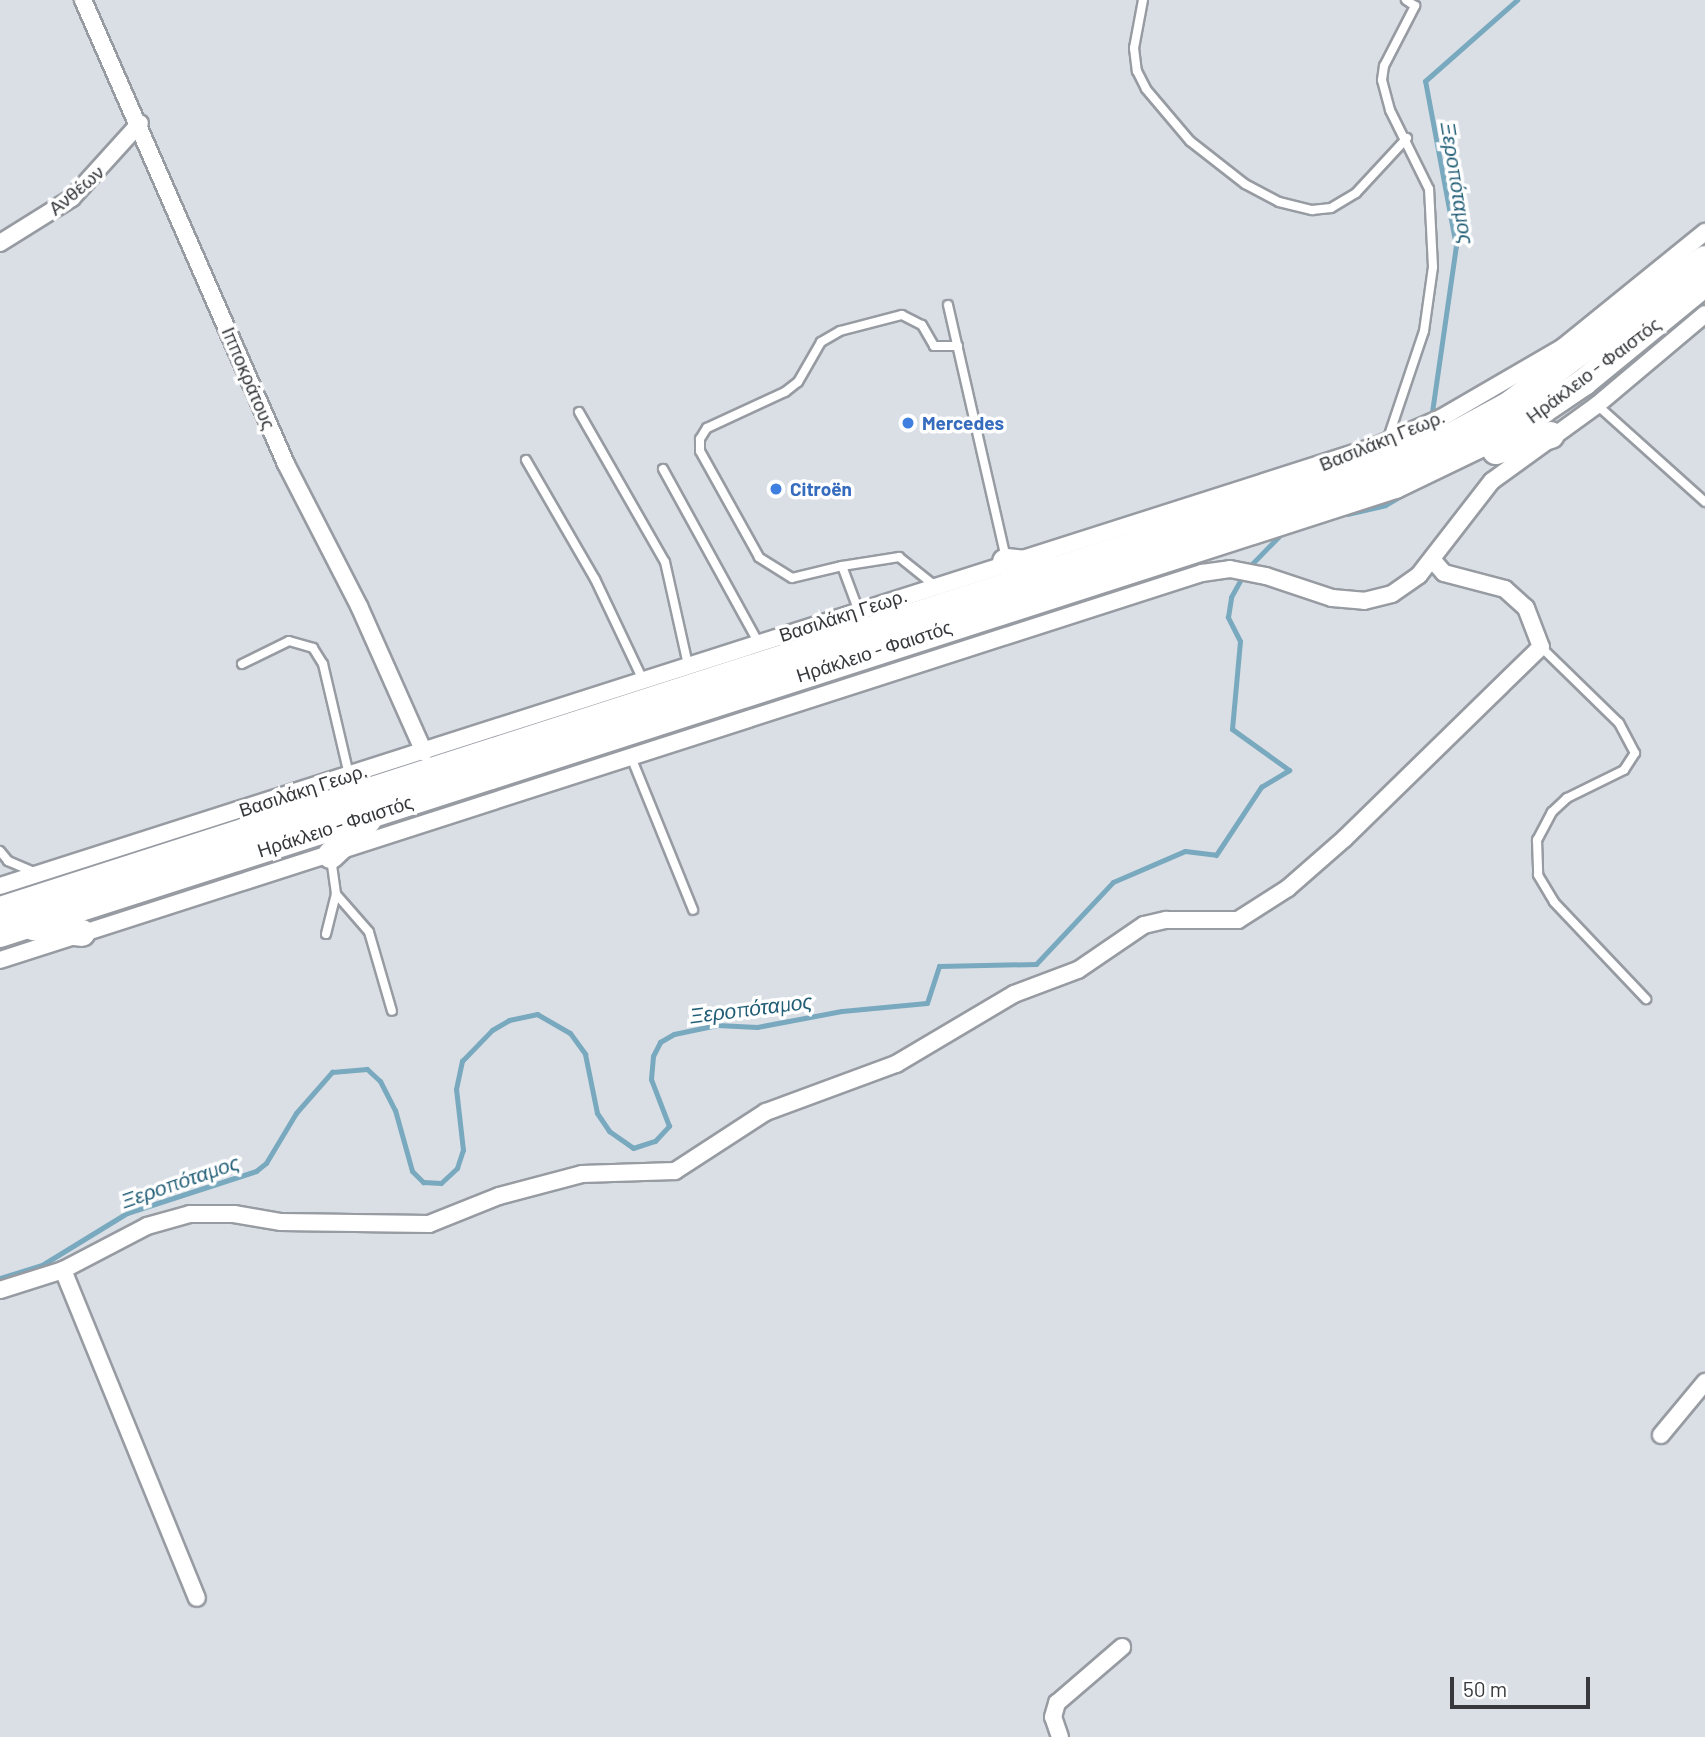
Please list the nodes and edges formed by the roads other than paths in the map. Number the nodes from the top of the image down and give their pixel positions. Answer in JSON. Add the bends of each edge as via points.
{"nodes":[{"id":1,"x":83,"y":0,"type":"edge"},
{"id":2,"x":1143,"y":0,"type":"edge"},
{"id":3,"x":1406,"y":0,"type":"edge"},
{"id":4,"x":1418,"y":3,"type":"edge"},
{"id":5,"x":140,"y":123,"type":"junction"},
{"id":6,"x":1407,"y":138,"type":"junction"},
{"id":7,"x":1705,"y":232,"type":"edge"},
{"id":8,"x":0,"y":243,"type":"edge"},
{"id":9,"x":1703,"y":270,"type":"edge"},
{"id":10,"x":1659,"y":272,"type":"junction"},
{"id":11,"x":948,"y":305,"type":"dead end"},
{"id":12,"x":1705,"y":314,"type":"edge"},
{"id":13,"x":958,"y":346,"type":"junction"},
{"id":14,"x":1597,"y":405,"type":"junction"},
{"id":15,"x":579,"y":412,"type":"dead end"},
{"id":16,"x":1551,"y":435,"type":"junction"},
{"id":17,"x":1387,"y":441,"type":"junction"},
{"id":18,"x":526,"y":460,"type":"dead end"},
{"id":19,"x":663,"y":469,"type":"dead end"},
{"id":20,"x":1395,"y":485,"type":"junction"},
{"id":21,"x":1705,"y":502,"type":"edge"},
{"id":22,"x":1432,"y":559,"type":"junction"},
{"id":23,"x":1006,"y":562,"type":"junction"},
{"id":24,"x":1066,"y":565,"type":"junction"},
{"id":25,"x":842,"y":566,"type":"junction"},
{"id":26,"x":934,"y":585,"type":"junction"},
{"id":27,"x":858,"y":610,"type":"junction"},
{"id":28,"x":758,"y":642,"type":"junction"},
{"id":29,"x":1541,"y":648,"type":"junction"},
{"id":30,"x":242,"y":664,"type":"dead end"},
{"id":31,"x":688,"y":665,"type":"junction"},
{"id":32,"x":643,"y":680,"type":"junction"},
{"id":33,"x":424,"y":752,"type":"junction"},
{"id":34,"x":631,"y":757,"type":"junction"},
{"id":35,"x":349,"y":775,"type":"junction"},
{"id":36,"x":376,"y":813,"type":"junction"},
{"id":37,"x":0,"y":851,"type":"edge"},
{"id":38,"x":331,"y":855,"type":"junction"},
{"id":39,"x":39,"y":873,"type":"junction"},
{"id":40,"x":0,"y":886,"type":"edge"},
{"id":41,"x":336,"y":894,"type":"junction"},
{"id":42,"x":0,"y":910,"type":"edge"},
{"id":43,"x":693,"y":911,"type":"dead end"},
{"id":44,"x":10,"y":930,"type":"edge"},
{"id":45,"x":82,"y":933,"type":"junction"},
{"id":46,"x":326,"y":934,"type":"dead end"},
{"id":47,"x":0,"y":960,"type":"edge"},
{"id":48,"x":1646,"y":999,"type":"dead end"},
{"id":49,"x":392,"y":1011,"type":"dead end"},
{"id":50,"x":63,"y":1270,"type":"junction"},
{"id":51,"x":0,"y":1290,"type":"edge"},
{"id":52,"x":1705,"y":1382,"type":"edge"},
{"id":53,"x":1661,"y":1435,"type":"dead end"},
{"id":54,"x":197,"y":1598,"type":"dead end"},
{"id":55,"x":1122,"y":1647,"type":"dead end"},
{"id":56,"x":1060,"y":1737,"type":"edge"}],
"edges":[{"from":1,"to":5,"type":"street","name":"Ιπποκράτους"},
{"from":2,"to":6,"type":"lane","via":[[1134,48],[1146,89],[1190,141],[1245,184],[1279,202],[1312,210],[1331,208],[1356,193]]},
{"from":3,"to":4,"type":"lane"},
{"from":4,"to":6,"type":"lane","via":[[1384,66],[1382,80],[1390,110]]},
{"from":5,"to":8,"type":"street","name":"Ανθέων","via":[[72,198]]},
{"from":5,"to":33,"type":"street","name":"Ιπποκράτους","via":[[286,464],[359,606]]},
{"from":6,"to":17,"type":"lane","via":[[1429,189],[1433,267],[1424,331]]},
{"from":7,"to":10,"type":"street","name":"Βασιλάκη Γεωρ."},
{"from":9,"to":10,"type":"street","via":[[1688,262]]},
{"from":9,"to":20,"type":"main road","name":"Ηράκλειο - Φαιστός","via":[[1584,383],[1522,424]]},
{"from":9,"to":24,"type":"main road","name":"Ηράκλειο - Φαιστός","via":[[1509,405],[1448,438],[1322,485]]},
{"from":10,"to":17,"type":"street","name":"Βασιλάκη Γεωρ.","via":[[1563,347],[1520,374],[1441,418]]},
{"from":11,"to":13,"type":"lane"},
{"from":12,"to":14,"type":"street"},
{"from":13,"to":23,"type":"lane"},
{"from":13,"to":25,"type":"lane","via":[[934,346],[922,325],[902,315],[840,331],[821,342],[798,382],[707,428],[700,439],[700,451],[759,557],[792,578]]},
{"from":14,"to":16,"type":"street"},
{"from":14,"to":21,"type":"lane"},
{"from":15,"to":31,"type":"lane","via":[[665,562]]},
{"from":16,"to":20,"type":"main road"},
{"from":16,"to":22,"type":"street","via":[[1482,491]]},
{"from":17,"to":23,"type":"street","name":"Βασιλάκη Γεωρ."},
{"from":18,"to":32,"type":"lane","via":[[595,579]]},
{"from":19,"to":28,"type":"lane"},
{"from":20,"to":36,"type":"main road","name":"Ηράκλειο - Φαιστός"},
{"from":22,"to":29,"type":"street","via":[[1444,573],[1505,589],[1526,608]]},
{"from":22,"to":34,"type":"street","via":[[1406,586],[1364,601],[1332,598],[1236,570],[1202,573]]},
{"from":23,"to":24,"type":"main road"},
{"from":23,"to":26,"type":"street","name":"Βασιλάκη Γεωρ."},
{"from":24,"to":42,"type":"main road","name":"Ηράκλειο - Φαιστός"},
{"from":25,"to":26,"type":"lane","via":[[899,557]]},
{"from":25,"to":27,"type":"lane"},
{"from":26,"to":27,"type":"street","name":"Βασιλάκη Γεωρ."},
{"from":27,"to":28,"type":"street","name":"Βασιλάκη Γεωρ."},
{"from":28,"to":31,"type":"street","name":"Βασιλάκη Γεωρ."},
{"from":29,"to":48,"type":"lane","via":[[1619,723],[1635,753],[1629,767],[1567,798],[1546,819],[1535,846],[1538,875],[1554,902]]},
{"from":29,"to":50,"type":"street","via":[[1344,839],[1263,906],[1238,920],[1166,920],[1144,925],[1078,970],[1014,994],[896,1064],[766,1112],[675,1171],[582,1174],[499,1196],[429,1224],[281,1222],[234,1214],[190,1214],[146,1226]]},
{"from":30,"to":35,"type":"lane","via":[[289,641],[313,648],[323,664]]},
{"from":31,"to":32,"type":"street","name":"Βασιλάκη Γεωρ."},
{"from":32,"to":33,"type":"street","name":"Βασιλάκη Γεωρ."},
{"from":33,"to":35,"type":"street","name":"Βασιλάκη Γεωρ."},
{"from":34,"to":38,"type":"street"},
{"from":34,"to":43,"type":"lane"},
{"from":35,"to":39,"type":"street","name":"Βασιλάκη Γεωρ."},
{"from":36,"to":38,"type":"main road"},
{"from":36,"to":44,"type":"main road","name":"Ηράκλειο - Φαιστός"},
{"from":37,"to":39,"type":"lane","via":[[8,860]]},
{"from":38,"to":41,"type":"lane"},
{"from":38,"to":45,"type":"street"},
{"from":39,"to":40,"type":"street","name":"Βασιλάκη Γεωρ."},
{"from":41,"to":46,"type":"lane"},
{"from":41,"to":49,"type":"lane","via":[[369,932]]},
{"from":44,"to":45,"type":"main road"},
{"from":45,"to":47,"type":"street"},
{"from":50,"to":51,"type":"street"},
{"from":50,"to":54,"type":"street"},
{"from":52,"to":53,"type":"street"},
{"from":55,"to":56,"type":"street","via":[[1057,1703],[1053,1717]]}]}
